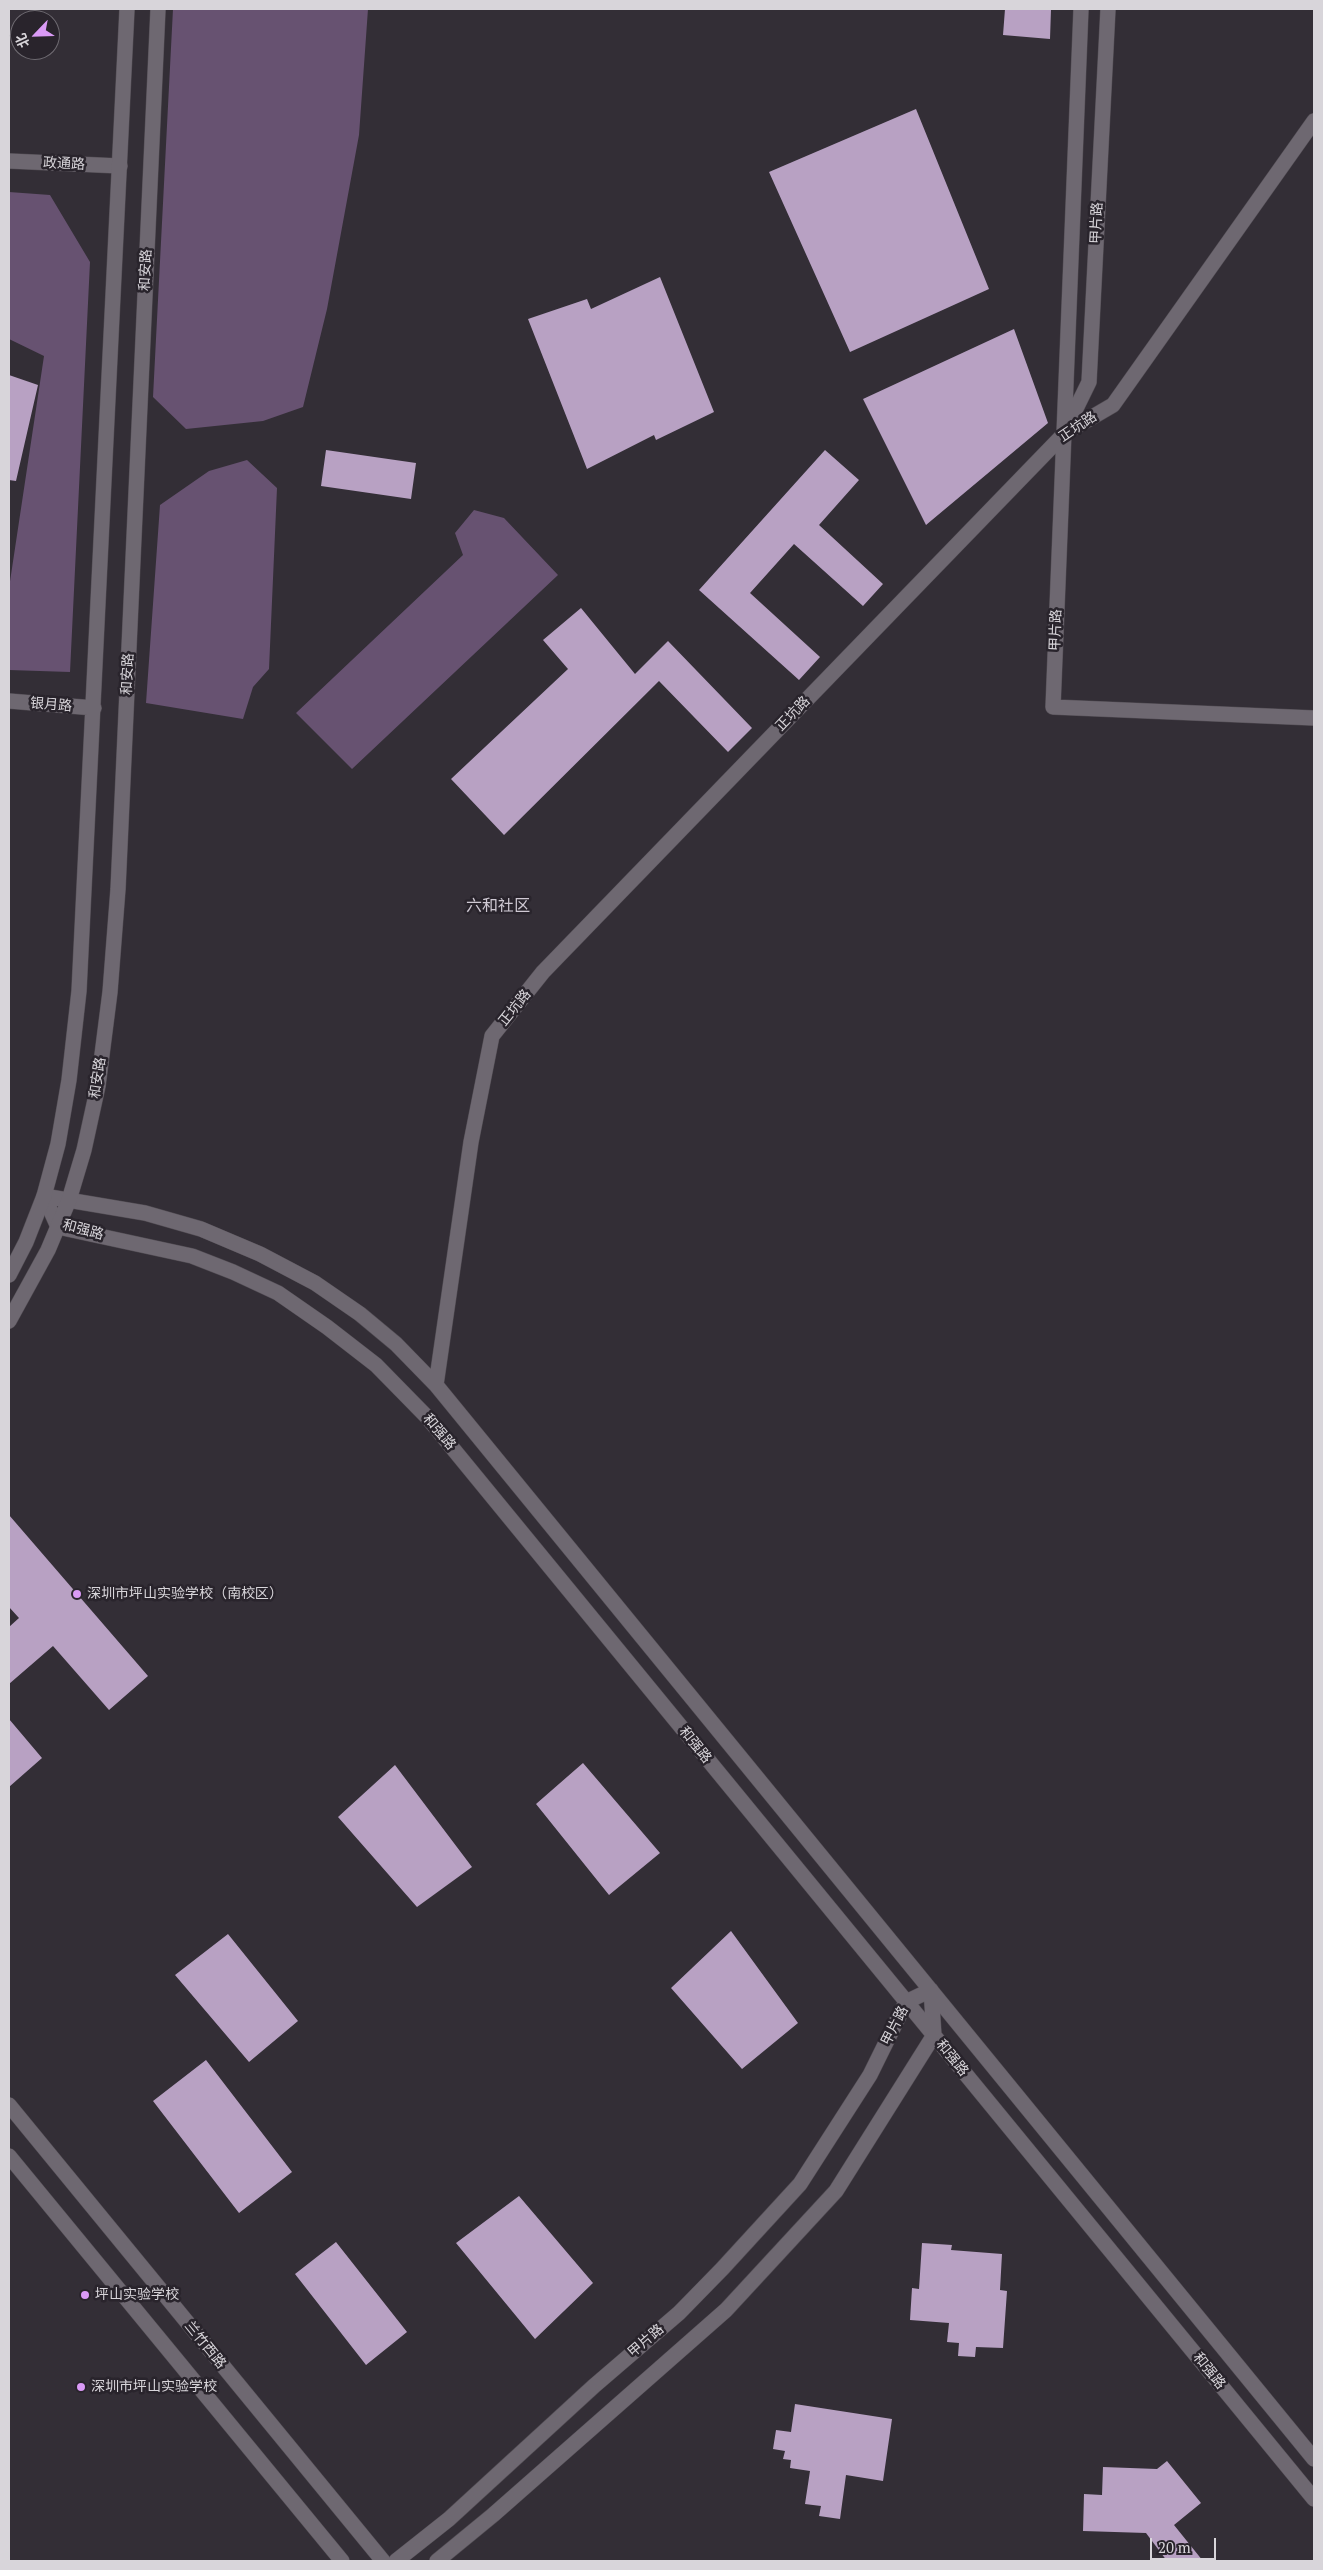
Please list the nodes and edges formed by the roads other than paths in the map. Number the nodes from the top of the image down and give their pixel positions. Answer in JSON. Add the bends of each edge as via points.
{"nodes":[{"id":1,"x":127,"y":9,"type":"edge"},
{"id":2,"x":158,"y":9,"type":"edge"},
{"id":3,"x":1081,"y":9,"type":"edge"},
{"id":4,"x":1108,"y":9,"type":"edge"},
{"id":5,"x":1314,"y":121,"type":"edge"},
{"id":6,"x":9,"y":161,"type":"edge"},
{"id":7,"x":120,"y":166,"type":"junction"},
{"id":8,"x":1065,"y":432,"type":"junction"},
{"id":9,"x":9,"y":701,"type":"edge"},
{"id":10,"x":94,"y":708,"type":"junction"},
{"id":11,"x":1314,"y":718,"type":"edge"},
{"id":12,"x":63,"y":1118,"type":"junction"},
{"id":13,"x":90,"y":1123,"type":"junction"},
{"id":14,"x":44,"y":1196,"type":"junction"},
{"id":15,"x":69,"y":1200,"type":"junction"},
{"id":16,"x":58,"y":1227,"type":"junction"},
{"id":17,"x":9,"y":1275,"type":"edge"},
{"id":18,"x":9,"y":1321,"type":"edge"},
{"id":19,"x":436,"y":1386,"type":"junction"},
{"id":20,"x":931,"y":1990,"type":"junction"},
{"id":21,"x":906,"y":2002,"type":"junction"},
{"id":22,"x":934,"y":2035,"type":"junction"},
{"id":23,"x":9,"y":2105,"type":"edge"},
{"id":24,"x":9,"y":2156,"type":"edge"},
{"id":25,"x":1314,"y":2459,"type":"edge"},
{"id":26,"x":1314,"y":2499,"type":"edge"},
{"id":27,"x":342,"y":2561,"type":"edge"},
{"id":28,"x":383,"y":2561,"type":"edge"},
{"id":29,"x":396,"y":2561,"type":"edge"},
{"id":30,"x":437,"y":2561,"type":"edge"}],
"edges":[{"from":1,"to":7,"type":"street","name":"和安路"},
{"from":2,"to":13,"type":"street","name":"和安路","via":[[118,889],[110,992]]},
{"from":3,"to":8,"type":"street","name":"甲片路"},
{"from":4,"to":8,"type":"street","name":"甲片路","via":[[1089,382]]},
{"from":5,"to":8,"type":"street","name":"正坑路","via":[[1113,404]]},
{"from":6,"to":7,"type":"street","name":"政通路"},
{"from":7,"to":10,"type":"street","name":"和安路"},
{"from":8,"to":11,"type":"street","name":"甲片路","via":[[1053,707]]},
{"from":8,"to":19,"type":"street","name":"正坑路","via":[[543,972],[492,1036],[471,1142]]},
{"from":9,"to":10,"type":"street","name":"银月路"},
{"from":10,"to":12,"type":"street","name":"和安路","via":[[80,991]]},
{"from":12,"to":13,"type":"street"},
{"from":12,"to":14,"type":"street","name":"和安路"},
{"from":13,"to":15,"type":"street","name":"和安路"},
{"from":14,"to":15,"type":"street","name":"和强路"},
{"from":14,"to":16,"type":"street","name":"和强路"},
{"from":14,"to":17,"type":"street","name":"和安路"},
{"from":15,"to":16,"type":"street","name":"和安路"},
{"from":15,"to":19,"type":"street","name":"和强路","via":[[145,1213],[201,1229],[260,1254],[315,1283],[360,1314],[396,1344]]},
{"from":16,"to":18,"type":"street","name":"和安路"},
{"from":16,"to":21,"type":"street","name":"和强路","via":[[183,1254],[233,1272],[278,1294],[328,1327],[376,1365],[427,1416]]},
{"from":19,"to":20,"type":"street","name":"和强路"},
{"from":20,"to":21,"type":"street","name":"甲片路"},
{"from":20,"to":22,"type":"street","name":"甲片路"},
{"from":20,"to":25,"type":"street","name":"和强路"},
{"from":21,"to":22,"type":"street","name":"和强路"},
{"from":21,"to":29,"type":"street","name":"甲片路","via":[[870,2075],[800,2184],[679,2313],[449,2519]]},
{"from":22,"to":26,"type":"street","name":"和强路"},
{"from":22,"to":30,"type":"street","via":[[836,2191],[732,2303]]},
{"from":23,"to":28,"type":"street","name":"兰竹西路"},
{"from":24,"to":27,"type":"street"}]}
